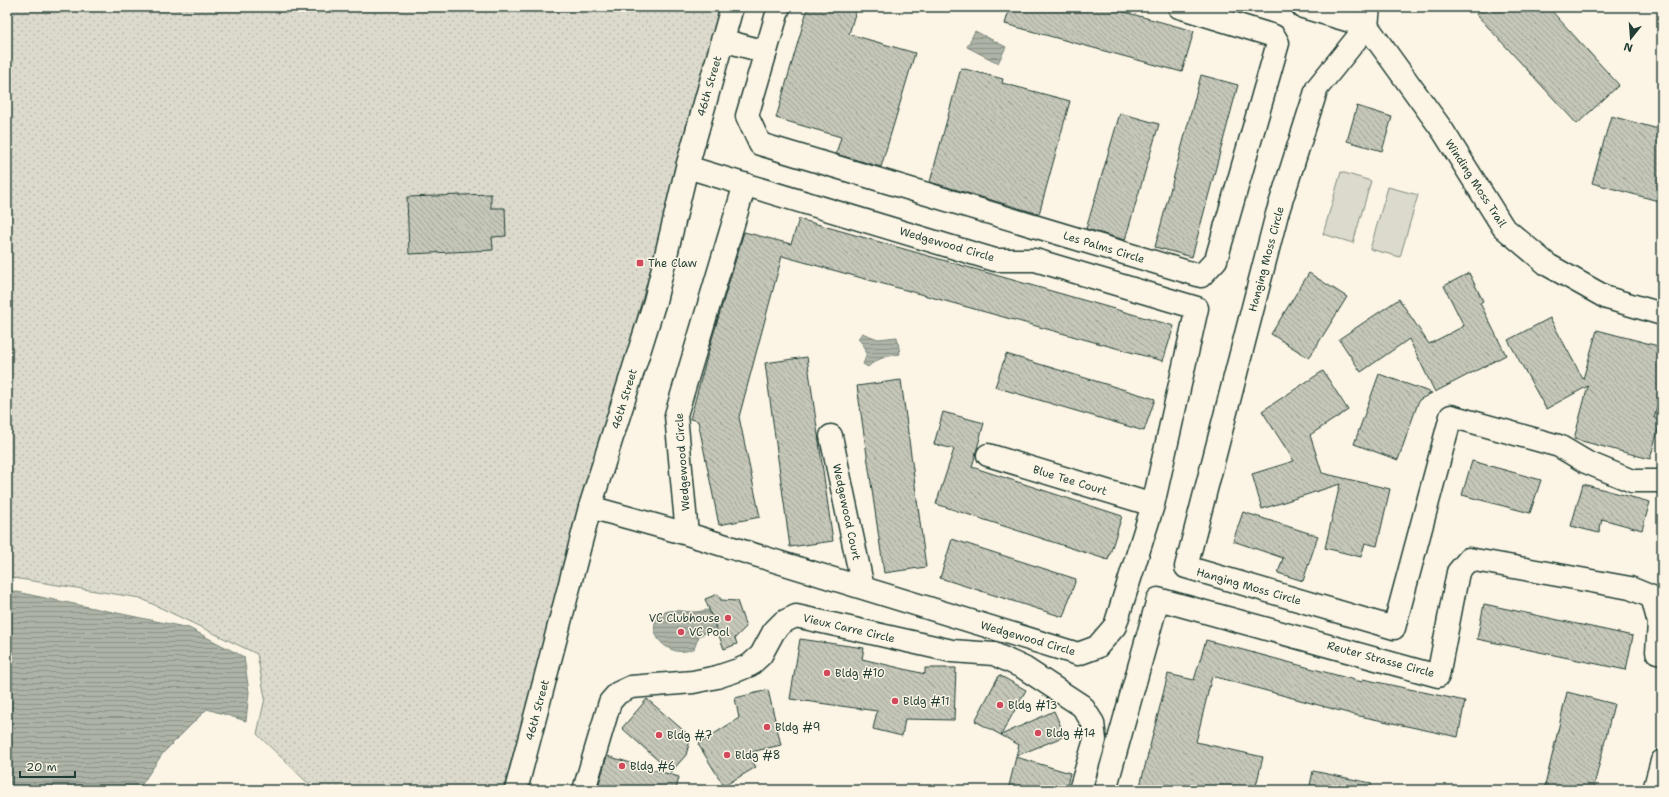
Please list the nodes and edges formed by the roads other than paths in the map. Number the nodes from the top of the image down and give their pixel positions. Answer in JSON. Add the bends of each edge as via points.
{"nodes":[{"id":1,"x":732,"y":7,"type":"edge"},
{"id":2,"x":779,"y":7,"type":"edge"},
{"id":3,"x":1179,"y":7,"type":"edge"},
{"id":4,"x":1303,"y":7,"type":"edge"},
{"id":5,"x":1368,"y":17,"type":"edge"},
{"id":6,"x":722,"y":40,"type":"junction"},
{"id":7,"x":766,"y":52,"type":"junction"},
{"id":8,"x":687,"y":166,"type":"junction"},
{"id":9,"x":745,"y":184,"type":"junction"},
{"id":10,"x":1201,"y":276,"type":"junction"},
{"id":11,"x":1197,"y":308,"type":"junction"},
{"id":12,"x":1662,"y":314,"type":"edge"},
{"id":13,"x":831,"y":436,"type":"dead end"},
{"id":14,"x":988,"y":455,"type":"dead end"},
{"id":15,"x":1662,"y":481,"type":"edge"},
{"id":16,"x":1152,"y":505,"type":"junction"},
{"id":17,"x":590,"y":507,"type":"junction"},
{"id":18,"x":687,"y":534,"type":"junction"},
{"id":19,"x":863,"y":588,"type":"junction"},
{"id":20,"x":1662,"y":653,"type":"edge"},
{"id":21,"x":1662,"y":761,"type":"edge"},
{"id":22,"x":516,"y":790,"type":"edge"},
{"id":23,"x":584,"y":790,"type":"edge"},
{"id":24,"x":1080,"y":790,"type":"edge"},
{"id":25,"x":1105,"y":790,"type":"edge"},
{"id":26,"x":1654,"y":790,"type":"edge"}],
"edges":[{"from":1,"to":6,"type":"street","name":"46th Street"},
{"from":2,"to":7,"type":"street","name":"Les Palms Circle"},
{"from":3,"to":10,"type":"street","via":[[1274,36],[1278,44],[1216,260]]},
{"from":4,"to":5,"type":"street"},
{"from":5,"to":12,"type":"street","name":"Winding Moss Trail","via":[[1503,227],[1548,265],[1607,298]]},
{"from":5,"to":15,"type":"street","name":"Hanging Moss Circle","via":[[1317,88],[1277,214],[1186,567],[1394,628],[1451,416],[1559,446],[1586,462],[1632,481]]},
{"from":6,"to":7,"type":"street"},
{"from":6,"to":8,"type":"street","name":"46th Street"},
{"from":7,"to":10,"type":"street","name":"Les Palms Circle","via":[[746,116],[760,144]]},
{"from":8,"to":9,"type":"street","name":"Wedgewood Circle"},
{"from":8,"to":17,"type":"street","name":"46th Street","via":[[655,301]]},
{"from":9,"to":11,"type":"street","name":"Wedgewood Circle","via":[[995,260],[1035,260]]},
{"from":9,"to":18,"type":"street","name":"Wedgewood Circle","via":[[676,415]]},
{"from":10,"to":11,"type":"street","name":"Wedgewood Circle"},
{"from":11,"to":16,"type":"street","name":"Wedgewood Circle"},
{"from":13,"to":19,"type":"street","name":"Wedgewood Court"},
{"from":14,"to":16,"type":"street","name":"Blue Tee Court"},
{"from":16,"to":19,"type":"street","name":"Wedgewood Circle","via":[[1115,626],[1097,648],[1078,654]]},
{"from":17,"to":18,"type":"street","name":"Wedgewood Circle"},
{"from":17,"to":22,"type":"street","name":"46th Street"},
{"from":18,"to":19,"type":"street","name":"Wedgewood Circle"},
{"from":20,"to":25,"type":"street","name":"Reuter Strasse Circle","via":[[1657,652],[1659,623],[1652,597],[1630,588],[1468,559],[1458,572],[1438,676],[1158,599]]},
{"from":21,"to":26,"type":"street"},
{"from":23,"to":24,"type":"street","name":"Vieux Carre Circle","via":[[610,702],[618,693],[631,687],[693,682],[717,677],[750,665],[761,655],[774,631],[783,622],[796,616],[952,651],[994,654],[1024,668],[1082,706],[1093,723],[1094,740]]}]}
